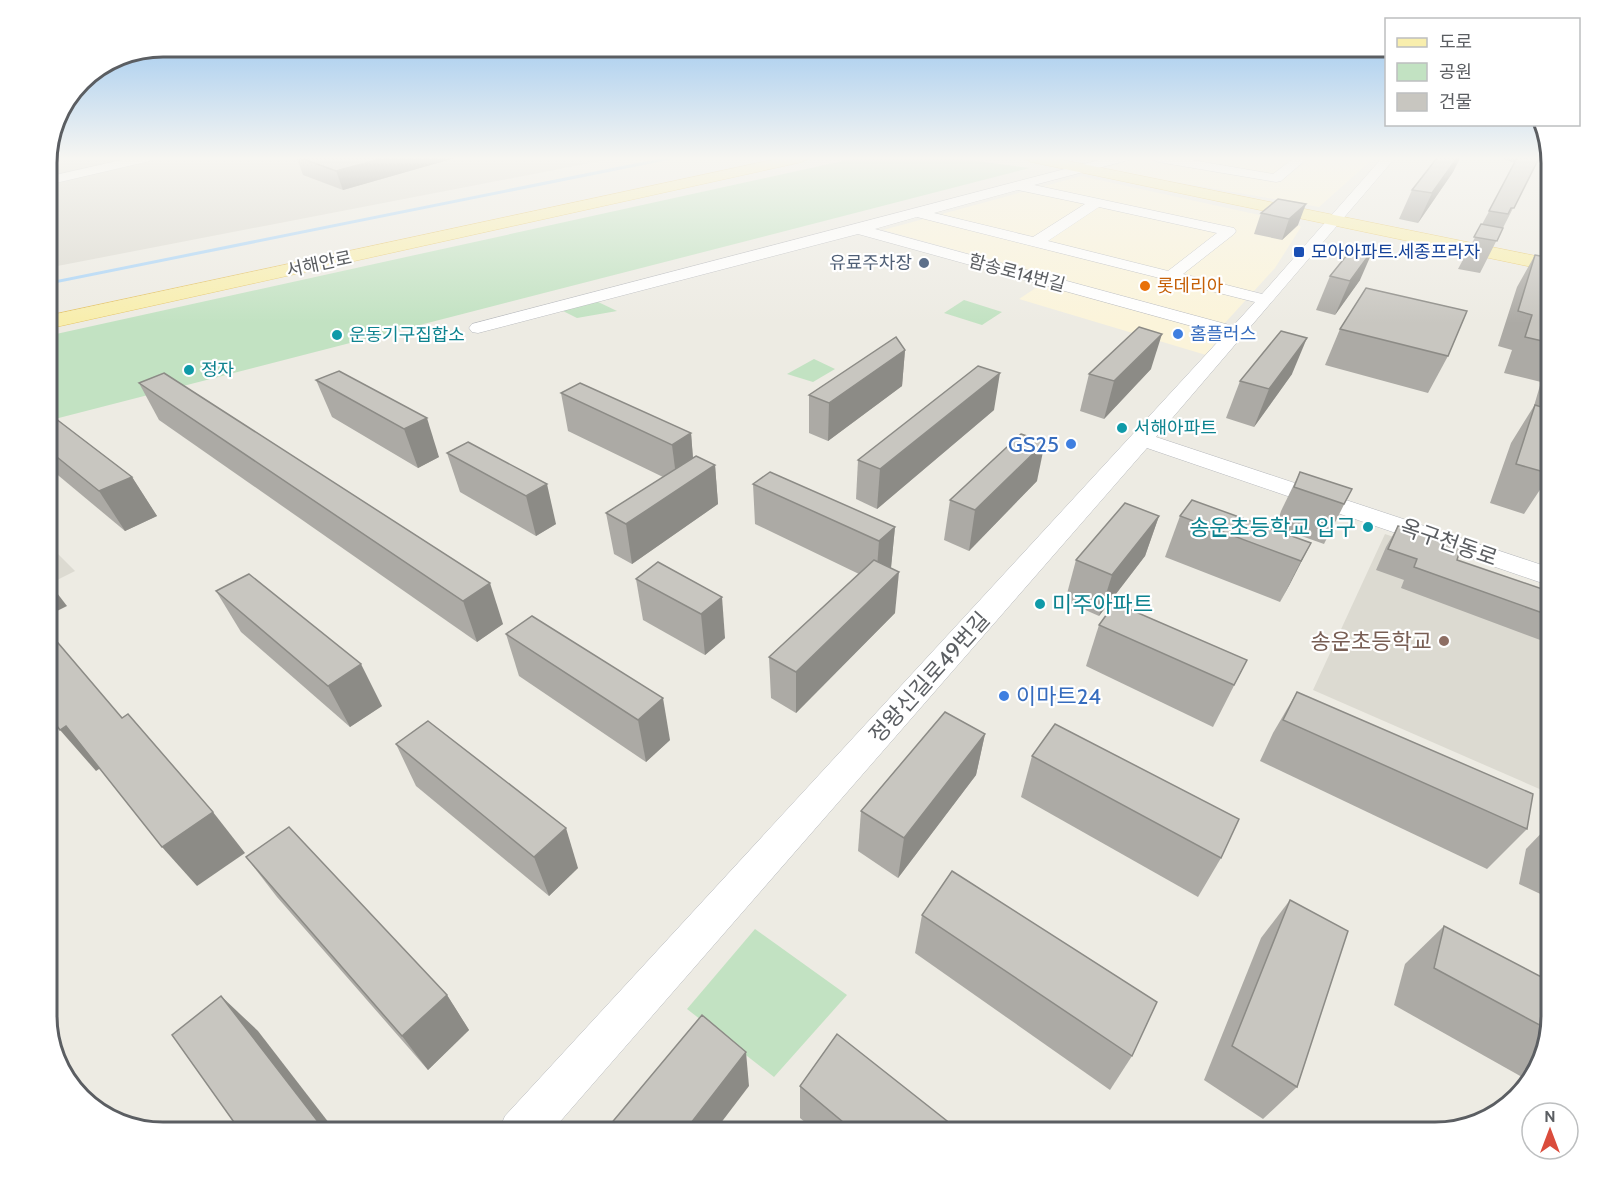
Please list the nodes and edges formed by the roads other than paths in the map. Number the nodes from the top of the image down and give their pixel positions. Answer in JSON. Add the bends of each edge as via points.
{"nodes":[{"id":1,"x":501,"y":213,"type":"edge"},
{"id":2,"x":550,"y":213,"type":"edge"},
{"id":3,"x":918,"y":213,"type":"joint"},
{"id":4,"x":1081,"y":213,"type":"edge"},
{"id":5,"x":1140,"y":213,"type":"edge"},
{"id":6,"x":1302,"y":213,"type":"edge"},
{"id":7,"x":1343,"y":213,"type":"edge"},
{"id":8,"x":1337,"y":220,"type":"junction"},
{"id":9,"x":858,"y":229,"type":"junction"},
{"id":10,"x":1036,"y":242,"type":"junction"},
{"id":11,"x":1541,"y":264,"type":"edge"},
{"id":12,"x":1171,"y":276,"type":"junction"},
{"id":13,"x":1266,"y":300,"type":"junction"},
{"id":14,"x":57,"y":308,"type":"edge"},
{"id":15,"x":57,"y":321,"type":"edge"},
{"id":16,"x":478,"y":328,"type":"dead end"},
{"id":17,"x":1237,"y":333,"type":"junction"},
{"id":18,"x":1142,"y":439,"type":"junction"},
{"id":19,"x":1541,"y":574,"type":"edge"},
{"id":20,"x":530,"y":1122,"type":"edge"}],
"edges":[{"from":1,"to":14,"type":"main road","name":"서해안로"},
{"from":2,"to":15,"type":"main road","name":"서해안로"},
{"from":3,"to":9,"type":"street","name":"함송로14번길"},
{"from":3,"to":10,"type":"street","name":"함송로14번길"},
{"from":4,"to":10,"type":"street"},
{"from":5,"to":12,"type":"street","name":"함송로14번길","via":[[1229,231]]},
{"from":6,"to":8,"type":"main road"},
{"from":7,"to":8,"type":"street","name":"정왕신길로49번길"},
{"from":8,"to":11,"type":"main road"},
{"from":8,"to":13,"type":"street","name":"정왕신길로49번길"},
{"from":9,"to":16,"type":"street"},
{"from":9,"to":17,"type":"street","name":"함송로14번길"},
{"from":10,"to":12,"type":"street","name":"함송로14번길"},
{"from":12,"to":13,"type":"street","name":"함송로14번길"},
{"from":13,"to":17,"type":"street","name":"정왕신길로49번길"},
{"from":17,"to":18,"type":"street","name":"정왕신길로49번길"},
{"from":18,"to":19,"type":"street","name":"옥구천동로"},
{"from":18,"to":20,"type":"street","name":"정왕신길로49번길"}]}
